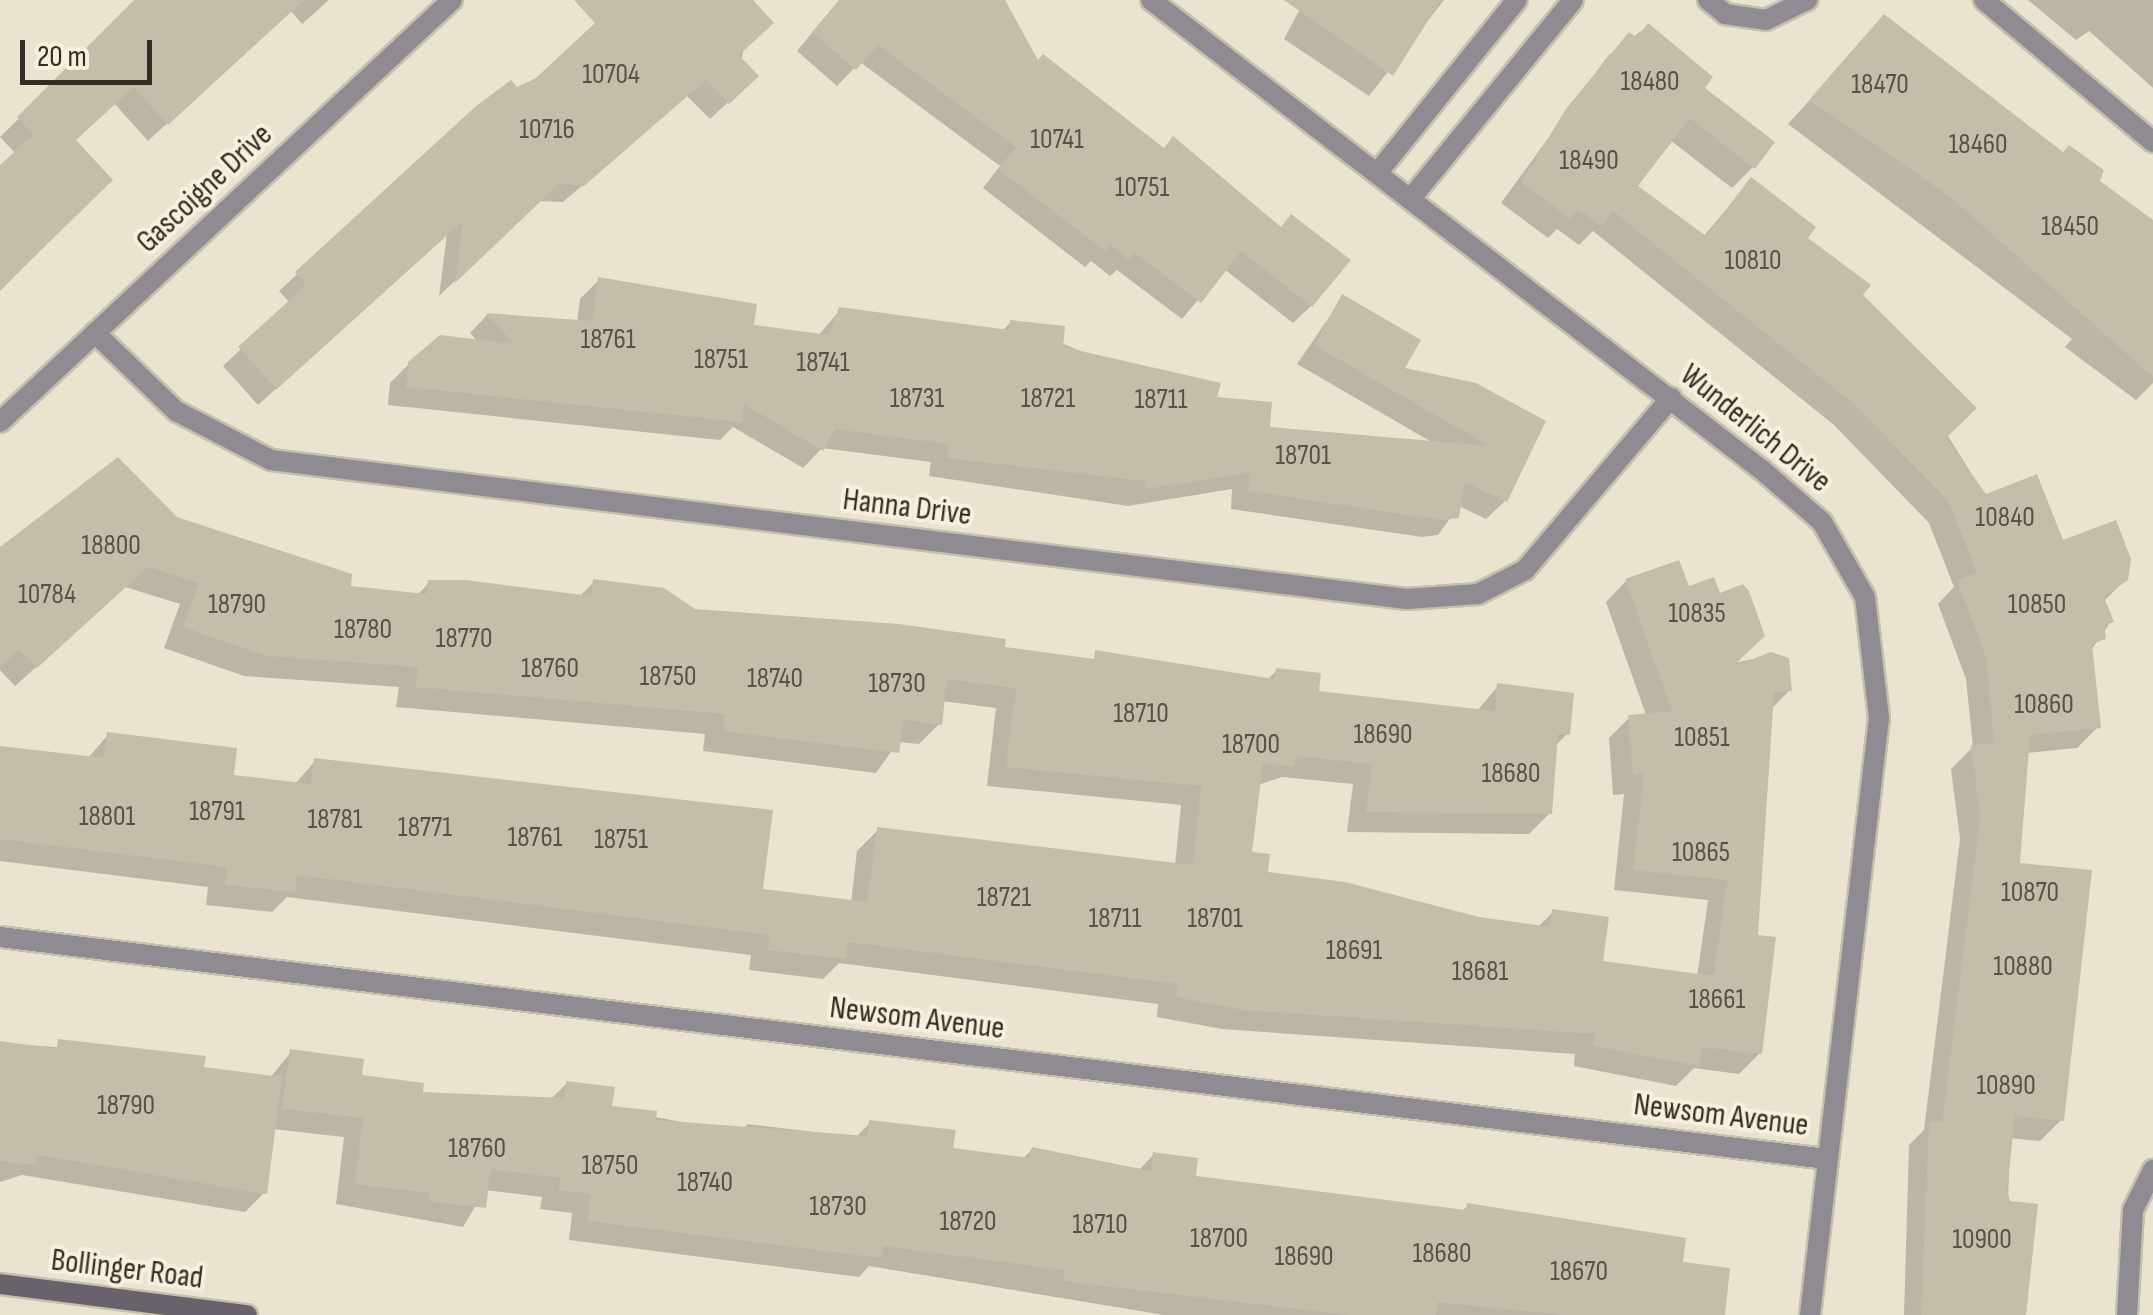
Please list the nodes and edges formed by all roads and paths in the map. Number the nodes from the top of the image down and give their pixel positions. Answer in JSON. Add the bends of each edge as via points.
{"nodes":[{"id":1,"x":452,"y":0,"type":"edge"},
{"id":2,"x":1151,"y":0,"type":"edge"},
{"id":3,"x":1517,"y":0,"type":"edge"},
{"id":4,"x":1573,"y":0,"type":"edge"},
{"id":5,"x":1708,"y":0,"type":"edge"},
{"id":6,"x":1807,"y":0,"type":"edge"},
{"id":7,"x":1984,"y":0,"type":"edge"},
{"id":8,"x":2153,"y":142,"type":"edge"},
{"id":9,"x":1378,"y":172,"type":"junction"},
{"id":10,"x":1412,"y":198,"type":"junction"},
{"id":11,"x":95,"y":333,"type":"junction"},
{"id":12,"x":1670,"y":398,"type":"junction"},
{"id":13,"x":0,"y":422,"type":"edge"},
{"id":14,"x":0,"y":938,"type":"edge"},
{"id":15,"x":1827,"y":1159,"type":"junction"},
{"id":16,"x":2153,"y":1170,"type":"edge"},
{"id":17,"x":0,"y":1284,"type":"edge"},
{"id":18,"x":247,"y":1315,"type":"edge"},
{"id":19,"x":1810,"y":1315,"type":"edge"},
{"id":20,"x":2127,"y":1315,"type":"edge"}],
"edges":[{"from":1,"to":11,"type":"street","name":"Gascoigne Drive"},
{"from":2,"to":9,"type":"street","name":"Wunderlich Drive"},
{"from":3,"to":9,"type":"street"},
{"from":4,"to":10,"type":"street"},
{"from":5,"to":6,"type":"street","via":[[1725,14],[1766,20]]},
{"from":7,"to":8,"type":"street"},
{"from":9,"to":10,"type":"street","name":"Wunderlich Drive"},
{"from":10,"to":12,"type":"street","name":"Wunderlich Drive"},
{"from":11,"to":12,"type":"street","name":"Hanna Drive","via":[[176,411],[271,460],[1407,599],[1478,594],[1526,570]]},
{"from":11,"to":13,"type":"street","name":"Gascoigne Drive"},
{"from":12,"to":15,"type":"street","name":"Wunderlich Drive","via":[[1822,522],[1865,596],[1879,718]]},
{"from":14,"to":15,"type":"street","name":"Newsom Avenue"},
{"from":15,"to":19,"type":"street","name":"Wunderlich Drive"},
{"from":16,"to":20,"type":"street","via":[[2133,1210]]},
{"from":17,"to":18,"type":"main road","name":"Bollinger Road"}]}
